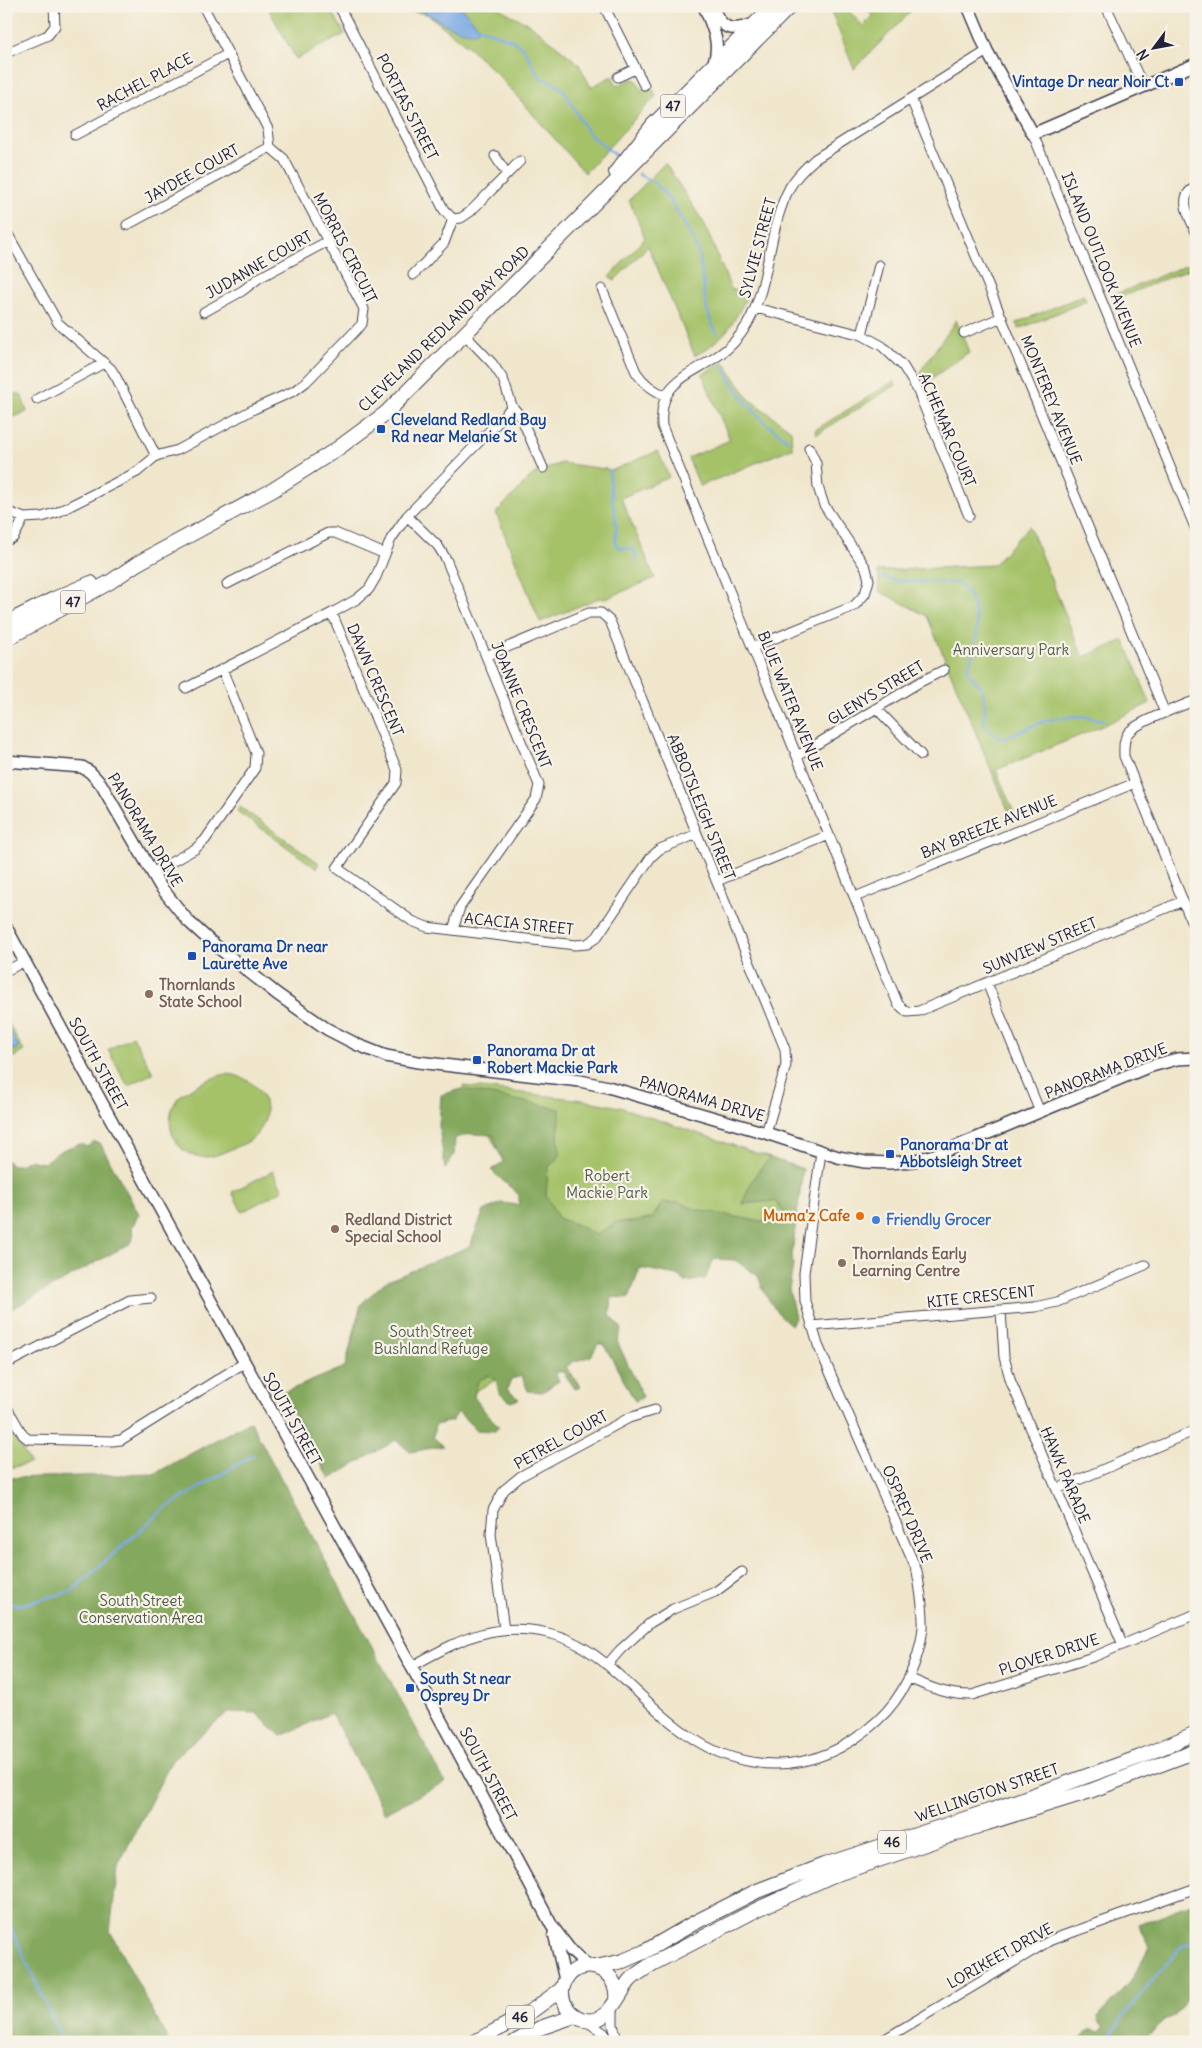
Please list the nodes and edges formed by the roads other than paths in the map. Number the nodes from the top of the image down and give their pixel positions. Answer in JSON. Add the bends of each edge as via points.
{"nodes":[{"id":1,"x":54,"y":6,"type":"edge"},
{"id":2,"x":203,"y":6,"type":"edge"},
{"id":3,"x":339,"y":6,"type":"edge"},
{"id":4,"x":604,"y":6,"type":"edge"},
{"id":5,"x":704,"y":6,"type":"edge"},
{"id":6,"x":712,"y":6,"type":"edge"},
{"id":7,"x":773,"y":6,"type":"edge"},
{"id":8,"x":790,"y":6,"type":"edge"},
{"id":9,"x":968,"y":6,"type":"edge"},
{"id":10,"x":1106,"y":6,"type":"edge"},
{"id":11,"x":756,"y":24,"type":"junction"},
{"id":12,"x":987,"y":51,"type":"junction"},
{"id":13,"x":6,"y":53,"type":"edge"},
{"id":14,"x":228,"y":54,"type":"junction"},
{"id":15,"x":1196,"y":64,"type":"edge"},
{"id":16,"x":713,"y":67,"type":"junction"},
{"id":17,"x":635,"y":69,"type":"junction"},
{"id":18,"x":618,"y":77,"type":"dead end"},
{"id":19,"x":644,"y":85,"type":"dead end"},
{"id":20,"x":1143,"y":86,"type":"junction"},
{"id":21,"x":711,"y":87,"type":"junction"},
{"id":22,"x":911,"y":99,"type":"junction"},
{"id":23,"x":653,"y":125,"type":"junction"},
{"id":24,"x":1033,"y":134,"type":"junction"},
{"id":25,"x":75,"y":135,"type":"dead end"},
{"id":26,"x":270,"y":147,"type":"junction"},
{"id":27,"x":495,"y":156,"type":"dead end"},
{"id":28,"x":520,"y":161,"type":"dead end"},
{"id":29,"x":507,"y":174,"type":"junction"},
{"id":30,"x":1196,"y":188,"type":"edge"},
{"id":31,"x":583,"y":214,"type":"junction"},
{"id":32,"x":454,"y":219,"type":"junction"},
{"id":33,"x":128,"y":224,"type":"dead end"},
{"id":34,"x":6,"y":231,"type":"edge"},
{"id":35,"x":1196,"y":232,"type":"edge"},
{"id":36,"x":328,"y":241,"type":"junction"},
{"id":37,"x":879,"y":265,"type":"dead end"},
{"id":38,"x":413,"y":275,"type":"dead end"},
{"id":39,"x":602,"y":289,"type":"dead end"},
{"id":40,"x":756,"y":308,"type":"junction"},
{"id":41,"x":204,"y":312,"type":"dead end"},
{"id":42,"x":1002,"y":317,"type":"junction"},
{"id":43,"x":964,"y":333,"type":"dead end"},
{"id":44,"x":465,"y":335,"type":"junction"},
{"id":45,"x":862,"y":335,"type":"junction"},
{"id":46,"x":104,"y":363,"type":"junction"},
{"id":47,"x":666,"y":396,"type":"junction"},
{"id":48,"x":37,"y":399,"type":"dead end"},
{"id":49,"x":512,"y":406,"type":"junction"},
{"id":50,"x":809,"y":448,"type":"dead end"},
{"id":51,"x":156,"y":456,"type":"junction"},
{"id":52,"x":543,"y":468,"type":"dead end"},
{"id":53,"x":6,"y":510,"type":"edge"},
{"id":54,"x":407,"y":516,"type":"junction"},
{"id":55,"x":969,"y":516,"type":"dead end"},
{"id":56,"x":24,"y":518,"type":"junction"},
{"id":57,"x":1196,"y":530,"type":"edge"},
{"id":58,"x":6,"y":541,"type":"edge"},
{"id":59,"x":385,"y":554,"type":"junction"},
{"id":60,"x":138,"y":563,"type":"junction"},
{"id":61,"x":227,"y":584,"type":"dead end"},
{"id":62,"x":332,"y":613,"type":"junction"},
{"id":63,"x":6,"y":623,"type":"edge"},
{"id":64,"x":6,"y":639,"type":"edge"},
{"id":65,"x":753,"y":647,"type":"junction"},
{"id":66,"x":486,"y":656,"type":"junction"},
{"id":67,"x":222,"y":669,"type":"junction"},
{"id":68,"x":944,"y":670,"type":"dead end"},
{"id":69,"x":186,"y":688,"type":"dead end"},
{"id":70,"x":1196,"y":700,"type":"edge"},
{"id":71,"x":878,"y":709,"type":"junction"},
{"id":72,"x":1165,"y":713,"type":"junction"},
{"id":73,"x":921,"y":755,"type":"dead end"},
{"id":74,"x":797,"y":756,"type":"junction"},
{"id":75,"x":6,"y":761,"type":"edge"},
{"id":76,"x":1135,"y":783,"type":"junction"},
{"id":77,"x":697,"y":834,"type":"junction"},
{"id":78,"x":829,"y":835,"type":"junction"},
{"id":79,"x":337,"y":868,"type":"joint"},
{"id":80,"x":152,"y":873,"type":"junction"},
{"id":81,"x":717,"y":881,"type":"junction"},
{"id":82,"x":855,"y":897,"type":"junction"},
{"id":83,"x":1183,"y":901,"type":"junction"},
{"id":84,"x":6,"y":927,"type":"edge"},
{"id":85,"x":453,"y":930,"type":"junction"},
{"id":86,"x":1196,"y":932,"type":"edge"},
{"id":87,"x":25,"y":961,"type":"junction"},
{"id":88,"x":6,"y":971,"type":"edge"},
{"id":89,"x":987,"y":983,"type":"junction"},
{"id":90,"x":907,"y":1012,"type":"joint"},
{"id":91,"x":1196,"y":1058,"type":"edge"},
{"id":92,"x":1040,"y":1112,"type":"junction"},
{"id":93,"x":766,"y":1133,"type":"junction"},
{"id":94,"x":821,"y":1152,"type":"junction"},
{"id":95,"x":1145,"y":1264,"type":"dead end"},
{"id":96,"x":151,"y":1298,"type":"dead end"},
{"id":97,"x":1001,"y":1311,"type":"junction"},
{"id":98,"x":811,"y":1326,"type":"junction"},
{"id":99,"x":244,"y":1363,"type":"junction"},
{"id":100,"x":6,"y":1364,"type":"edge"},
{"id":101,"x":6,"y":1406,"type":"edge"},
{"id":102,"x":656,"y":1410,"type":"dead end"},
{"id":103,"x":1196,"y":1430,"type":"edge"},
{"id":104,"x":1057,"y":1489,"type":"junction"},
{"id":105,"x":742,"y":1572,"type":"dead end"},
{"id":106,"x":1196,"y":1614,"type":"edge"},
{"id":107,"x":504,"y":1629,"type":"junction"},
{"id":108,"x":1123,"y":1645,"type":"junction"},
{"id":109,"x":607,"y":1665,"type":"junction"},
{"id":110,"x":412,"y":1666,"type":"junction"},
{"id":111,"x":909,"y":1678,"type":"junction"},
{"id":112,"x":1196,"y":1733,"type":"edge"},
{"id":113,"x":1196,"y":1751,"type":"edge"},
{"id":114,"x":1196,"y":1888,"type":"edge"},
{"id":115,"x":552,"y":1926,"type":"junction"},
{"id":116,"x":592,"y":1966,"type":"junction"},
{"id":117,"x":564,"y":1984,"type":"junction"},
{"id":118,"x":615,"y":2003,"type":"junction"},
{"id":119,"x":581,"y":2018,"type":"junction"},
{"id":120,"x":475,"y":2042,"type":"edge"},
{"id":121,"x":515,"y":2042,"type":"edge"},
{"id":122,"x":610,"y":2042,"type":"edge"},
{"id":123,"x":618,"y":2042,"type":"edge"},
{"id":124,"x":880,"y":2042,"type":"edge"}],
"edges":[{"from":1,"to":13,"type":"street","via":[[55,26],[48,35]]},
{"from":2,"to":14,"type":"street"},
{"from":3,"to":32,"type":"street","name":"PORTIAS STREET","via":[[444,210]]},
{"from":4,"to":17,"type":"street"},
{"from":5,"to":16,"type":"street","via":[[717,40],[718,55]]},
{"from":6,"to":11,"type":"street","via":[[722,25],[739,29]]},
{"from":7,"to":11,"type":"main road","name":"CLEVELAND REDLAND BAY ROAD","number":"47"},
{"from":8,"to":21,"type":"main road","name":"CLEVELAND REDLAND BAY ROAD","number":"47"},
{"from":9,"to":12,"type":"street","name":"ISLAND OUTLOOK AVENUE"},
{"from":10,"to":20,"type":"street"},
{"from":11,"to":16,"type":"main road","name":"CLEVELAND REDLAND BAY ROAD","number":"47"},
{"from":12,"to":22,"type":"street","name":"SYLVIE STREET"},
{"from":12,"to":24,"type":"street","name":"ISLAND OUTLOOK AVENUE"},
{"from":14,"to":25,"type":"street","name":"RACHEL PLACE"},
{"from":14,"to":26,"type":"street","via":[[268,129]]},
{"from":15,"to":20,"type":"street"},
{"from":16,"to":23,"type":"main road","name":"CLEVELAND REDLAND BAY ROAD","number":"47"},
{"from":17,"to":18,"type":"street"},
{"from":17,"to":19,"type":"street"},
{"from":20,"to":24,"type":"street"},
{"from":21,"to":23,"type":"main road","via":[[686,105],[662,130],[658,131]]},
{"from":21,"to":31,"type":"main road","name":"CLEVELAND REDLAND BAY ROAD","number":"47"},
{"from":22,"to":40,"type":"street","name":"SYLVIE STREET","via":[[815,159],[801,172],[783,202]]},
{"from":22,"to":42,"type":"street","name":"MONTEREY AVENUE"},
{"from":23,"to":31,"type":"main road","name":"CLEVELAND REDLAND BAY ROAD","number":"47"},
{"from":24,"to":57,"type":"street","name":"ISLAND OUTLOOK AVENUE"},
{"from":26,"to":33,"type":"street","name":"JAYDEE COURT"},
{"from":26,"to":36,"type":"street","name":"MORRIS CIRCUIT","via":[[284,159]]},
{"from":27,"to":29,"type":"street"},
{"from":28,"to":29,"type":"street"},
{"from":29,"to":32,"type":"street","via":[[470,212]]},
{"from":30,"to":35,"type":"street","via":[[1191,189],[1186,198],[1186,208]]},
{"from":31,"to":44,"type":"main road","name":"CLEVELAND REDLAND BAY ROAD","number":"47"},
{"from":32,"to":38,"type":"street","via":[[444,243]]},
{"from":34,"to":46,"type":"street","via":[[58,323]]},
{"from":36,"to":41,"type":"street","name":"JUDANNE COURT"},
{"from":36,"to":51,"type":"street","name":"MORRIS CIRCUIT","via":[[364,309],[362,324],[294,391],[178,450]]},
{"from":37,"to":45,"type":"street"},
{"from":39,"to":47,"type":"street","via":[[636,372],[643,382]]},
{"from":40,"to":45,"type":"street","name":"ACHEMAR COURT"},
{"from":40,"to":47,"type":"street","name":"SYLVIE STREET","via":[[735,341],[720,355],[679,379]]},
{"from":42,"to":43,"type":"street"},
{"from":42,"to":72,"type":"street","name":"MONTEREY AVENUE"},
{"from":44,"to":49,"type":"street","via":[[503,379]]},
{"from":44,"to":60,"type":"main road","name":"CLEVELAND REDLAND BAY ROAD","number":"47","via":[[386,413],[337,449],[273,490]]},
{"from":45,"to":55,"type":"street","name":"ACHEMAR COURT","via":[[882,346],[913,380]]},
{"from":46,"to":48,"type":"street"},
{"from":46,"to":51,"type":"street","via":[[116,377]]},
{"from":47,"to":65,"type":"street","name":"BLUE WATER AVENUE","via":[[661,412],[662,426]]},
{"from":49,"to":52,"type":"street","via":[[521,417]]},
{"from":49,"to":54,"type":"street","name":"DAWN CRESCENT"},
{"from":50,"to":65,"type":"street","via":[[816,464],[818,488],[824,505],[866,568],[869,580],[865,594],[854,606]]},
{"from":51,"to":56,"type":"street","name":"MORRIS CIRCUIT","via":[[136,472],[58,512]]},
{"from":53,"to":56,"type":"street"},
{"from":54,"to":59,"type":"street","name":"DAWN CRESCENT"},
{"from":54,"to":66,"type":"street","name":"JOANNE CRESCENT","via":[[438,546],[446,559]]},
{"from":56,"to":58,"type":"street","via":[[14,537]]},
{"from":59,"to":61,"type":"street","via":[[328,533]]},
{"from":59,"to":62,"type":"street","name":"DAWN CRESCENT","via":[[369,589]]},
{"from":60,"to":63,"type":"main road","name":"CLEVELAND REDLAND BAY ROAD","number":"47"},
{"from":60,"to":64,"type":"main road","name":"CLEVELAND REDLAND BAY ROAD","number":"47"},
{"from":62,"to":67,"type":"street"},
{"from":62,"to":79,"type":"street","name":"DAWN CRESCENT","via":[[397,770],[396,783]]},
{"from":65,"to":74,"type":"street","name":"BLUE WATER AVENUE"},
{"from":66,"to":77,"type":"street","name":"ABBOTSLEIGH STREET","via":[[589,613],[601,613],[610,621]]},
{"from":66,"to":85,"type":"street","name":"JOANNE CRESCENT","via":[[539,785],[536,799],[460,907]]},
{"from":67,"to":69,"type":"street"},
{"from":67,"to":80,"type":"street","via":[[256,753],[255,768],[206,840]]},
{"from":68,"to":71,"type":"street","name":"GLENYS STREET"},
{"from":70,"to":72,"type":"street"},
{"from":71,"to":73,"type":"street"},
{"from":71,"to":74,"type":"street","name":"GLENYS STREET"},
{"from":72,"to":76,"type":"street","via":[[1135,727],[1124,740],[1124,756]]},
{"from":74,"to":78,"type":"street","name":"BLUE WATER AVENUE"},
{"from":75,"to":80,"type":"street","name":"PANORAMA DRIVE","via":[[75,766],[90,772],[101,784]]},
{"from":76,"to":82,"type":"street","name":"BAY BREEZE AVENUE"},
{"from":76,"to":83,"type":"street"},
{"from":77,"to":81,"type":"street","name":"ABBOTSLEIGH STREET"},
{"from":77,"to":85,"type":"street","name":"ACACIA STREET","via":[[660,849],[651,857],[597,937],[587,944]]},
{"from":78,"to":81,"type":"street"},
{"from":78,"to":82,"type":"street","name":"BLUE WATER AVENUE"},
{"from":79,"to":85,"type":"street","name":"ACACIA STREET","via":[[412,921],[427,927]]},
{"from":80,"to":93,"type":"street","name":"PANORAMA DRIVE","via":[[168,898],[210,941],[277,994],[327,1029],[358,1045],[386,1056],[418,1062],[608,1087]]},
{"from":81,"to":93,"type":"street","name":"ABBOTSLEIGH STREET","via":[[787,1057]]},
{"from":82,"to":90,"type":"street","name":"BLUE WATER AVENUE","via":[[898,1004]]},
{"from":83,"to":86,"type":"street"},
{"from":83,"to":89,"type":"street","name":"SUNVIEW STREET"},
{"from":84,"to":87,"type":"street","name":"SOUTH STREET"},
{"from":87,"to":88,"type":"street"},
{"from":87,"to":99,"type":"street","name":"SOUTH STREET"},
{"from":89,"to":90,"type":"street","name":"SUNVIEW STREET","via":[[919,1011]]},
{"from":89,"to":92,"type":"street"},
{"from":91,"to":92,"type":"street","name":"PANORAMA DRIVE","via":[[1177,1059],[1148,1068]]},
{"from":92,"to":94,"type":"street","name":"PANORAMA DRIVE","via":[[938,1154],[912,1161],[865,1162]]},
{"from":93,"to":94,"type":"street","name":"PANORAMA DRIVE"},
{"from":94,"to":98,"type":"street","name":"OSPREY DRIVE","via":[[804,1274],[805,1301]]},
{"from":95,"to":97,"type":"street","name":"KITE CRESCENT","via":[[1057,1302]]},
{"from":96,"to":100,"type":"street","via":[[130,1300]]},
{"from":97,"to":98,"type":"street","name":"KITE CRESCENT"},
{"from":97,"to":104,"type":"street","name":"HAWK PARADE","via":[[1004,1356],[1011,1382]]},
{"from":98,"to":111,"type":"street","name":"OSPREY DRIVE","via":[[917,1571],[923,1627]]},
{"from":99,"to":101,"type":"street","via":[[121,1440],[28,1439]]},
{"from":99,"to":110,"type":"street","name":"SOUTH STREET"},
{"from":102,"to":107,"type":"street","name":"PETREL COURT","via":[[629,1418],[521,1476],[504,1490],[493,1510],[491,1534]]},
{"from":103,"to":104,"type":"street"},
{"from":104,"to":108,"type":"street","name":"HAWK PARADE"},
{"from":105,"to":109,"type":"street","via":[[715,1592],[673,1609],[650,1623]]},
{"from":106,"to":108,"type":"street","name":"PLOVER DRIVE"},
{"from":107,"to":109,"type":"street","name":"OSPREY DRIVE","via":[[547,1632],[571,1640]]},
{"from":107,"to":110,"type":"street","name":"OSPREY DRIVE","via":[[460,1640]]},
{"from":108,"to":111,"type":"street","name":"PLOVER DRIVE","via":[[972,1695],[940,1692]]},
{"from":109,"to":111,"type":"street","name":"OSPREY DRIVE","via":[[687,1736],[731,1758],[759,1764],[788,1764],[840,1748],[883,1716]]},
{"from":110,"to":115,"type":"street","name":"SOUTH STREET"},
{"from":112,"to":116,"type":"main road","name":"WELLINGTON STREET","number":"46","via":[[1140,1757],[992,1810],[815,1868],[757,1891],[644,1952],[622,1961]]},
{"from":113,"to":118,"type":"main road","name":"WELLINGTON STREET","number":"46","via":[[1090,1791],[904,1850],[790,1893],[652,1964],[631,1978]]},
{"from":114,"to":124,"type":"street","name":"LORIKEET DRIVE","via":[[1051,1940]]},
{"from":115,"to":116,"type":"street","name":"SOUTH STREET","via":[[572,1951]]},
{"from":115,"to":117,"type":"street","name":"SOUTH STREET"},
{"from":116,"to":117,"type":"main road","name":"WELLINGTON STREET","number":"46","via":[[571,1973]]},
{"from":116,"to":118,"type":"main road","via":[[612,1978]]},
{"from":117,"to":119,"type":"main road","via":[[564,2004]]},
{"from":117,"to":120,"type":"main road","name":"WELLINGTON STREET","number":"46","via":[[533,2010]]},
{"from":118,"to":119,"type":"main road","name":"WELLINGTON STREET","number":"46","via":[[600,2018]]},
{"from":118,"to":123,"type":"street","via":[[612,2025]]},
{"from":119,"to":121,"type":"main road","name":"WELLINGTON STREET","number":"46","via":[[540,2028]]},
{"from":119,"to":122,"type":"street","via":[[604,2032]]}]}
